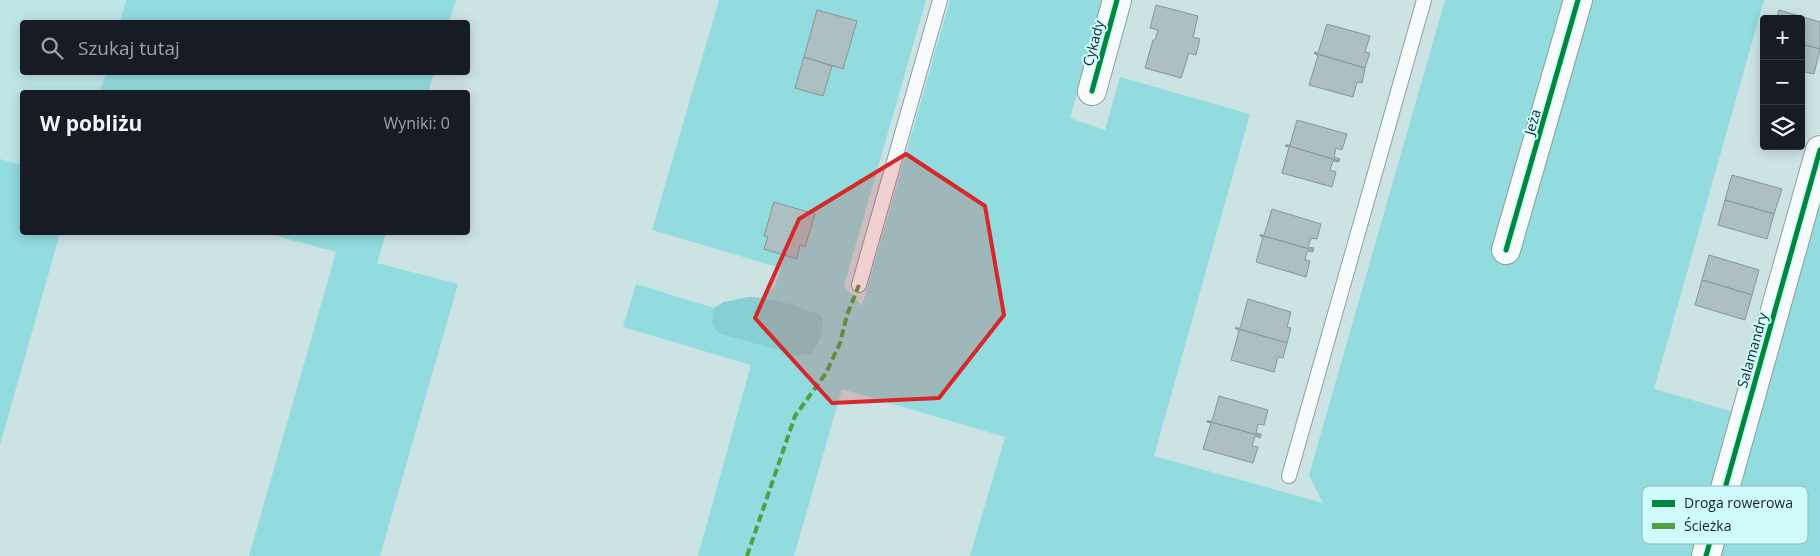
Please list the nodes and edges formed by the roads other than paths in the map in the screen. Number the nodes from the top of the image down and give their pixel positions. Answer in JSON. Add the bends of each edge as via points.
{"nodes":[{"id":1,"x":940,"y":0,"type":"edge"},
{"id":2,"x":1117,"y":0,"type":"edge"},
{"id":3,"x":1424,"y":0,"type":"edge"},
{"id":4,"x":1578,"y":0,"type":"edge"},
{"id":5,"x":1092,"y":91,"type":"dead end"},
{"id":6,"x":1820,"y":150,"type":"edge"},
{"id":7,"x":1506,"y":250,"type":"dead end"},
{"id":8,"x":859,"y":285,"type":"dead end"},
{"id":9,"x":1288,"y":476,"type":"dead end"},
{"id":10,"x":1726,"y":486,"type":"edge"}],
"edges":[{"from":1,"to":8,"type":"lane"},
{"from":2,"to":5,"type":"street","name":"Cykady"},
{"from":3,"to":9,"type":"lane"},
{"from":4,"to":7,"type":"street","name":"Jeża"},
{"from":6,"to":10,"type":"street","name":"Salamandry"}]}
